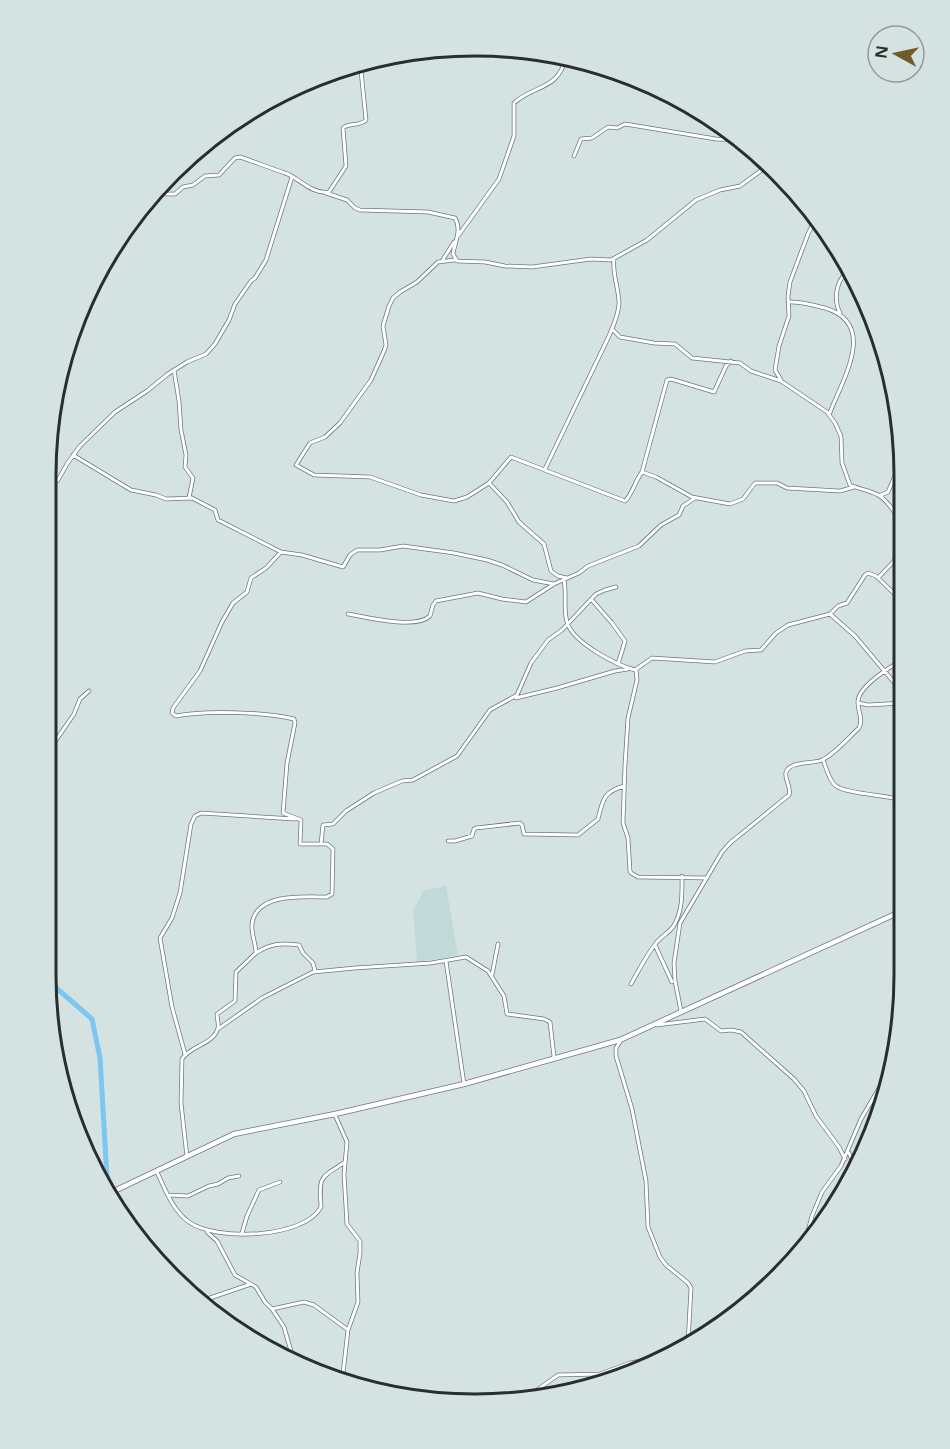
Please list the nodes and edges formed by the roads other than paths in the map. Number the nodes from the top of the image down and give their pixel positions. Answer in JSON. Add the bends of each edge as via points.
{"nodes":[{"id":1,"x":564,"y":65,"type":"edge"},
{"id":2,"x":361,"y":72,"type":"edge"},
{"id":3,"x":726,"y":139,"type":"edge"},
{"id":4,"x":574,"y":156,"type":"dead end"},
{"id":5,"x":763,"y":169,"type":"edge"},
{"id":6,"x":292,"y":177,"type":"junction"},
{"id":7,"x":326,"y":193,"type":"junction"},
{"id":8,"x":164,"y":194,"type":"edge"},
{"id":9,"x":812,"y":226,"type":"edge"},
{"id":10,"x":458,"y":236,"type":"junction"},
{"id":11,"x":614,"y":258,"type":"junction"},
{"id":12,"x":455,"y":260,"type":"junction"},
{"id":13,"x":442,"y":261,"type":"junction"},
{"id":14,"x":844,"y":276,"type":"edge"},
{"id":15,"x":788,"y":302,"type":"junction"},
{"id":16,"x":841,"y":314,"type":"junction"},
{"id":17,"x":612,"y":329,"type":"junction"},
{"id":18,"x":730,"y":362,"type":"junction"},
{"id":19,"x":174,"y":370,"type":"junction"},
{"id":20,"x":781,"y":381,"type":"junction"},
{"id":21,"x":829,"y":415,"type":"junction"},
{"id":22,"x":74,"y":455,"type":"junction"},
{"id":23,"x":546,"y":469,"type":"junction"},
{"id":24,"x":642,"y":472,"type":"junction"},
{"id":25,"x":894,"y":478,"type":"edge"},
{"id":26,"x":56,"y":481,"type":"edge"},
{"id":27,"x":489,"y":483,"type":"junction"},
{"id":28,"x":854,"y":487,"type":"junction"},
{"id":29,"x":879,"y":495,"type":"junction"},
{"id":30,"x":189,"y":498,"type":"junction"},
{"id":31,"x":695,"y":498,"type":"junction"},
{"id":32,"x":894,"y":514,"type":"edge"},
{"id":33,"x":281,"y":552,"type":"junction"},
{"id":34,"x":894,"y":561,"type":"edge"},
{"id":35,"x":878,"y":578,"type":"junction"},
{"id":36,"x":565,"y":579,"type":"junction"},
{"id":37,"x":554,"y":584,"type":"junction"},
{"id":38,"x":616,"y":587,"type":"dead end"},
{"id":39,"x":894,"y":593,"type":"edge"},
{"id":40,"x":591,"y":599,"type":"junction"},
{"id":41,"x":348,"y":614,"type":"dead end"},
{"id":42,"x":830,"y":614,"type":"junction"},
{"id":43,"x":567,"y":624,"type":"junction"},
{"id":44,"x":618,"y":664,"type":"junction"},
{"id":45,"x":894,"y":665,"type":"edge"},
{"id":46,"x":634,"y":669,"type":"junction"},
{"id":47,"x":885,"y":670,"type":"junction"},
{"id":48,"x":894,"y":682,"type":"edge"},
{"id":49,"x":89,"y":691,"type":"dead end"},
{"id":50,"x":514,"y":698,"type":"junction"},
{"id":51,"x":858,"y":703,"type":"junction"},
{"id":52,"x":894,"y":703,"type":"edge"},
{"id":53,"x":56,"y":740,"type":"edge"},
{"id":54,"x":823,"y":760,"type":"junction"},
{"id":55,"x":624,"y":786,"type":"junction"},
{"id":56,"x":894,"y":799,"type":"edge"},
{"id":57,"x":300,"y":819,"type":"junction"},
{"id":58,"x":448,"y":841,"type":"dead end"},
{"id":59,"x":321,"y":844,"type":"junction"},
{"id":60,"x":682,"y":876,"type":"junction"},
{"id":61,"x":707,"y":878,"type":"junction"},
{"id":62,"x":894,"y":915,"type":"edge"},
{"id":63,"x":498,"y":944,"type":"dead end"},
{"id":64,"x":655,"y":945,"type":"junction"},
{"id":65,"x":256,"y":953,"type":"junction"},
{"id":66,"x":446,"y":961,"type":"junction"},
{"id":67,"x":316,"y":971,"type":"junction"},
{"id":68,"x":492,"y":976,"type":"junction"},
{"id":69,"x":672,"y":982,"type":"dead end"},
{"id":70,"x":631,"y":984,"type":"dead end"},
{"id":71,"x":682,"y":1013,"type":"junction"},
{"id":72,"x":653,"y":1025,"type":"junction"},
{"id":73,"x":218,"y":1029,"type":"junction"},
{"id":74,"x":620,"y":1040,"type":"junction"},
{"id":75,"x":185,"y":1054,"type":"junction"},
{"id":76,"x":554,"y":1057,"type":"junction"},
{"id":77,"x":464,"y":1084,"type":"junction"},
{"id":78,"x":878,"y":1090,"type":"edge"},
{"id":79,"x":335,"y":1114,"type":"junction"},
{"id":80,"x":849,"y":1151,"type":"junction"},
{"id":81,"x":186,"y":1157,"type":"junction"},
{"id":82,"x":852,"y":1158,"type":"edge"},
{"id":83,"x":845,"y":1159,"type":"junction"},
{"id":84,"x":345,"y":1162,"type":"junction"},
{"id":85,"x":157,"y":1172,"type":"junction"},
{"id":86,"x":239,"y":1176,"type":"dead end"},
{"id":87,"x":280,"y":1182,"type":"dead end"},
{"id":88,"x":116,"y":1191,"type":"edge"},
{"id":89,"x":167,"y":1195,"type":"junction"},
{"id":90,"x":809,"y":1228,"type":"edge"},
{"id":91,"x":205,"y":1231,"type":"junction"},
{"id":92,"x":242,"y":1233,"type":"junction"},
{"id":93,"x":251,"y":1284,"type":"junction"},
{"id":94,"x":209,"y":1298,"type":"edge"},
{"id":95,"x":272,"y":1309,"type":"junction"},
{"id":96,"x":348,"y":1330,"type":"junction"},
{"id":97,"x":688,"y":1335,"type":"edge"},
{"id":98,"x":291,"y":1351,"type":"edge"},
{"id":99,"x":637,"y":1362,"type":"edge"},
{"id":100,"x":343,"y":1372,"type":"edge"},
{"id":101,"x":606,"y":1372,"type":"edge"},
{"id":102,"x":603,"y":1373,"type":"edge"},
{"id":103,"x":594,"y":1375,"type":"joint"},
{"id":104,"x":539,"y":1388,"type":"edge"}],
"edges":[{"from":1,"to":10,"type":"street","via":[[555,80],[515,101],[514,136],[499,179]]},
{"from":2,"to":7,"type":"street","via":[[366,120],[343,128],[346,166]]},
{"from":3,"to":4,"type":"street","via":[[625,124],[581,139]]},
{"from":5,"to":11,"type":"street","via":[[740,186],[696,200],[660,231]]},
{"from":6,"to":7,"type":"street"},
{"from":6,"to":8,"type":"street","via":[[240,157],[219,175],[205,176],[176,194]]},
{"from":6,"to":19,"type":"street","via":[[271,248],[259,272],[206,354]]},
{"from":7,"to":10,"type":"street","via":[[348,200],[360,210],[451,216],[457,220]]},
{"from":9,"to":15,"type":"street","via":[[790,282]]},
{"from":10,"to":12,"type":"street"},
{"from":10,"to":13,"type":"street"},
{"from":11,"to":12,"type":"street","via":[[532,267]]},
{"from":11,"to":17,"type":"street","via":[[619,305]]},
{"from":12,"to":13,"type":"street"},
{"from":13,"to":27,"type":"street","via":[[393,298],[383,326],[386,345],[370,380],[340,423],[325,437],[310,443],[296,465],[315,475],[377,478],[446,501],[467,497]]},
{"from":14,"to":16,"type":"street","via":[[836,301]]},
{"from":15,"to":16,"type":"street"},
{"from":15,"to":20,"type":"street","via":[[789,316],[775,370]]},
{"from":16,"to":21,"type":"street","via":[[851,326],[854,342],[848,371]]},
{"from":17,"to":18,"type":"street","via":[[620,337],[675,344],[692,358]]},
{"from":17,"to":23,"type":"street"},
{"from":18,"to":20,"type":"street"},
{"from":18,"to":24,"type":"street","via":[[714,392],[667,380]]},
{"from":19,"to":22,"type":"street","via":[[115,412]]},
{"from":19,"to":30,"type":"street","via":[[185,468],[193,478]]},
{"from":20,"to":21,"type":"street"},
{"from":21,"to":28,"type":"street","via":[[840,433],[842,463]]},
{"from":22,"to":26,"type":"street"},
{"from":22,"to":30,"type":"street","via":[[131,490],[166,499]]},
{"from":23,"to":24,"type":"street","via":[[623,501]]},
{"from":23,"to":27,"type":"street","via":[[511,457]]},
{"from":24,"to":31,"type":"street"},
{"from":25,"to":29,"type":"street","via":[[888,492]]},
{"from":27,"to":36,"type":"street","via":[[519,522],[544,544],[551,571]]},
{"from":28,"to":29,"type":"street"},
{"from":28,"to":31,"type":"street","via":[[840,491],[755,483],[743,499],[732,504]]},
{"from":29,"to":32,"type":"street"},
{"from":30,"to":33,"type":"street","via":[[215,510],[218,520]]},
{"from":31,"to":36,"type":"street","via":[[639,546]]},
{"from":33,"to":37,"type":"street","via":[[343,567],[357,549],[411,547],[487,560],[532,580]]},
{"from":33,"to":57,"type":"street","via":[[250,578],[247,592],[233,603],[200,671],[172,711],[176,716],[253,714],[294,719],[283,810],[284,814]]},
{"from":34,"to":35,"type":"street"},
{"from":35,"to":39,"type":"street"},
{"from":35,"to":42,"type":"street","via":[[872,573],[865,575],[847,603]]},
{"from":36,"to":37,"type":"street"},
{"from":36,"to":43,"type":"street"},
{"from":37,"to":41,"type":"street","via":[[526,602],[478,593],[440,599],[423,621]]},
{"from":38,"to":40,"type":"street"},
{"from":40,"to":43,"type":"street"},
{"from":40,"to":44,"type":"street","via":[[625,641]]},
{"from":42,"to":46,"type":"street","via":[[788,625],[761,650],[745,651],[715,662],[652,658]]},
{"from":42,"to":47,"type":"street"},
{"from":43,"to":44,"type":"street","via":[[574,635]]},
{"from":43,"to":50,"type":"street","via":[[548,640],[531,663]]},
{"from":44,"to":46,"type":"street"},
{"from":45,"to":47,"type":"street"},
{"from":46,"to":50,"type":"street"},
{"from":46,"to":55,"type":"street","via":[[638,680],[628,718]]},
{"from":47,"to":48,"type":"street"},
{"from":47,"to":51,"type":"street","via":[[860,695]]},
{"from":49,"to":53,"type":"street","via":[[80,699]]},
{"from":50,"to":59,"type":"street","via":[[490,710],[451,760],[413,780],[378,790],[346,811],[333,825],[323,825]]},
{"from":51,"to":52,"type":"street"},
{"from":51,"to":54,"type":"street","via":[[861,726]]},
{"from":54,"to":56,"type":"street","via":[[837,787]]},
{"from":54,"to":61,"type":"street","via":[[787,770],[789,795],[725,848]]},
{"from":55,"to":58,"type":"street","via":[[604,798],[598,819],[578,835],[524,834],[519,823],[475,828],[472,836]]},
{"from":55,"to":60,"type":"street","via":[[623,823],[631,873],[638,877]]},
{"from":57,"to":59,"type":"street","via":[[300,844]]},
{"from":57,"to":75,"type":"street","via":[[201,813],[195,816],[176,907],[160,938]]},
{"from":59,"to":65,"type":"street","via":[[333,849],[331,896],[270,902],[252,925]]},
{"from":60,"to":61,"type":"street"},
{"from":60,"to":64,"type":"street","via":[[678,915]]},
{"from":61,"to":71,"type":"street","via":[[684,914],[676,937],[675,981]]},
{"from":62,"to":71,"type":"street"},
{"from":63,"to":68,"type":"street"},
{"from":64,"to":69,"type":"street"},
{"from":64,"to":70,"type":"street"},
{"from":65,"to":67,"type":"street","via":[[270,945],[299,945]]},
{"from":65,"to":73,"type":"street","via":[[236,972],[235,1001],[217,1014]]},
{"from":66,"to":67,"type":"street"},
{"from":66,"to":68,"type":"street","via":[[466,957]]},
{"from":66,"to":77,"type":"street"},
{"from":67,"to":73,"type":"street","via":[[262,998]]},
{"from":68,"to":76,"type":"street","via":[[504,996],[507,1014],[550,1022]]},
{"from":71,"to":72,"type":"street"},
{"from":72,"to":74,"type":"street"},
{"from":72,"to":83,"type":"street","via":[[705,1019],[720,1031],[741,1032],[800,1086]]},
{"from":73,"to":75,"type":"street"},
{"from":74,"to":76,"type":"street"},
{"from":74,"to":97,"type":"street","via":[[616,1056],[632,1109],[646,1181],[648,1227],[666,1266],[691,1288]]},
{"from":75,"to":81,"type":"street","via":[[180,1082]]},
{"from":76,"to":77,"type":"street"},
{"from":77,"to":79,"type":"street"},
{"from":78,"to":80,"type":"street"},
{"from":79,"to":81,"type":"street","via":[[234,1134]]},
{"from":79,"to":84,"type":"street","via":[[347,1142]]},
{"from":80,"to":82,"type":"street"},
{"from":80,"to":83,"type":"street"},
{"from":81,"to":85,"type":"street"},
{"from":83,"to":90,"type":"street","via":[[822,1192]]},
{"from":84,"to":92,"type":"street","via":[[322,1177],[321,1207],[314,1217],[293,1228],[258,1235]]},
{"from":84,"to":96,"type":"street","via":[[347,1224],[360,1241],[358,1302]]},
{"from":85,"to":88,"type":"street"},
{"from":85,"to":89,"type":"street"},
{"from":86,"to":89,"type":"street","via":[[188,1196]]},
{"from":87,"to":92,"type":"street","via":[[259,1190]]},
{"from":89,"to":91,"type":"street","via":[[183,1218]]},
{"from":91,"to":92,"type":"street"},
{"from":91,"to":93,"type":"street","via":[[217,1241],[235,1275]]},
{"from":93,"to":94,"type":"street"},
{"from":93,"to":95,"type":"street"},
{"from":95,"to":96,"type":"street","via":[[308,1303]]},
{"from":95,"to":98,"type":"street","via":[[284,1327]]},
{"from":96,"to":100,"type":"street"},
{"from":99,"to":101,"type":"street"},
{"from":102,"to":103,"type":"street"},
{"from":103,"to":104,"type":"street","via":[[558,1375]]}]}
